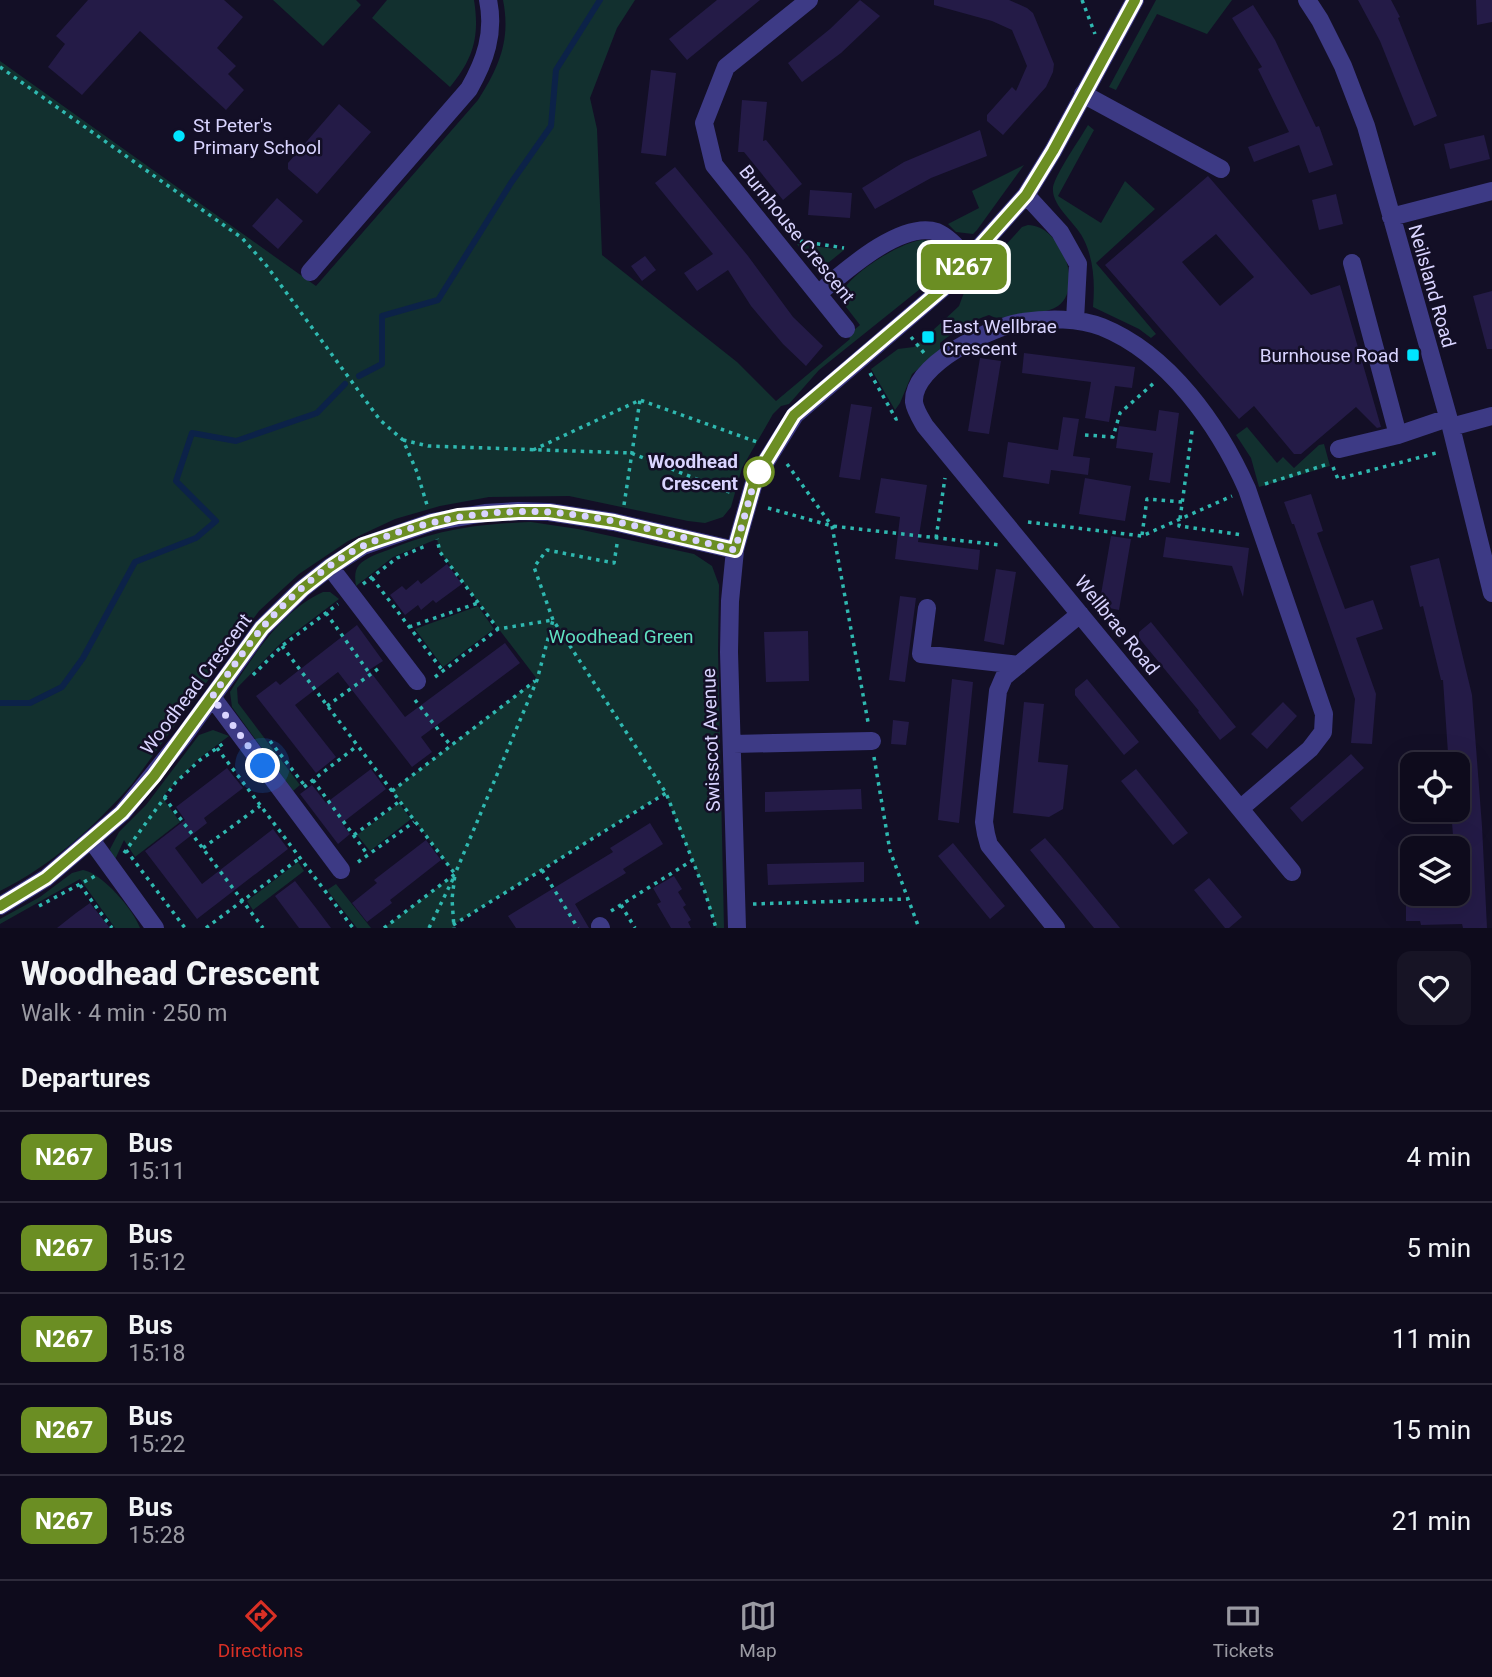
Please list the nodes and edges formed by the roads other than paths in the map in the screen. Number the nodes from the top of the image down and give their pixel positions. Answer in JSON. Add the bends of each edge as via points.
{"nodes":[{"id":1,"x":488,"y":0,"type":"edge"},
{"id":2,"x":809,"y":0,"type":"edge"},
{"id":3,"x":1307,"y":0,"type":"edge"},
{"id":4,"x":1131,"y":1,"type":"edge"},
{"id":5,"x":1083,"y":94,"type":"junction"},
{"id":6,"x":1221,"y":169,"type":"dead end"},
{"id":7,"x":1492,"y":191,"type":"edge"},
{"id":8,"x":1026,"y":195,"type":"junction"},
{"id":9,"x":1391,"y":217,"type":"junction"},
{"id":10,"x":970,"y":261,"type":"junction"},
{"id":11,"x":1352,"y":262,"type":"dead end"},
{"id":12,"x":310,"y":272,"type":"dead end"},
{"id":13,"x":819,"y":293,"type":"junction"},
{"id":14,"x":1075,"y":320,"type":"junction"},
{"id":15,"x":846,"y":329,"type":"dead end"},
{"id":16,"x":1492,"y":416,"type":"edge"},
{"id":17,"x":1449,"y":423,"type":"junction"},
{"id":18,"x":1398,"y":435,"type":"junction"},
{"id":19,"x":1339,"y":449,"type":"dead end"},
{"id":20,"x":735,"y":550,"type":"junction"},
{"id":21,"x":330,"y":567,"type":"junction"},
{"id":22,"x":1492,"y":593,"type":"edge"},
{"id":23,"x":927,"y":608,"type":"dead end"},
{"id":24,"x":1080,"y":614,"type":"junction"},
{"id":25,"x":1018,"y":666,"type":"junction"},
{"id":26,"x":420,"y":685,"type":"road end"},
{"id":27,"x":212,"y":697,"type":"junction"},
{"id":28,"x":872,"y":741,"type":"road end"},
{"id":29,"x":733,"y":744,"type":"junction"},
{"id":30,"x":1241,"y":808,"type":"junction"},
{"id":31,"x":92,"y":841,"type":"junction"},
{"id":32,"x":1292,"y":872,"type":"dead end"},
{"id":33,"x":342,"y":873,"type":"road end"},
{"id":34,"x":0,"y":906,"type":"edge"},
{"id":35,"x":155,"y":928,"type":"edge"},
{"id":36,"x":737,"y":928,"type":"edge"},
{"id":37,"x":1056,"y":928,"type":"edge"}],
"edges":[{"from":1,"to":12,"type":"street","via":[[491,30],[487,51],[469,89]]},
{"from":2,"to":13,"type":"street","name":"Burnhouse Crescent","via":[[726,67],[704,123],[714,165]]},
{"from":3,"to":9,"type":"street","name":"Neilsland Road","via":[[1342,66],[1366,126]]},
{"from":4,"to":5,"type":"street"},
{"from":5,"to":6,"type":"street"},
{"from":5,"to":8,"type":"street"},
{"from":7,"to":9,"type":"street"},
{"from":8,"to":10,"type":"street"},
{"from":8,"to":14,"type":"street","via":[[1060,232],[1078,264]]},
{"from":9,"to":17,"type":"street","name":"Neilsland Road"},
{"from":10,"to":13,"type":"street","via":[[937,233],[918,232],[897,237]]},
{"from":10,"to":20,"type":"street","via":[[794,415],[755,479]]},
{"from":11,"to":18,"type":"street"},
{"from":13,"to":15,"type":"street","name":"Burnhouse Crescent"},
{"from":14,"to":24,"type":"street","name":"Wellbrae Road","via":[[1022,322],[982,335],[934,365],[916,388],[917,409],[949,455]]},
{"from":14,"to":30,"type":"street","via":[[1127,338],[1158,361],[1212,423],[1232,455],[1320,698],[1324,732]]},
{"from":16,"to":17,"type":"street"},
{"from":17,"to":18,"type":"street"},
{"from":17,"to":22,"type":"street","name":"Neilsland Road"},
{"from":18,"to":19,"type":"street"},
{"from":20,"to":21,"type":"street","name":"Woodhead Crescent","via":[[549,512],[485,513],[432,522],[363,545]]},
{"from":20,"to":29,"type":"street","name":"Swisscot Avenue","via":[[729,652]]},
{"from":21,"to":26,"type":"street"},
{"from":21,"to":27,"type":"street","name":"Woodhead Crescent","via":[[262,628]]},
{"from":23,"to":25,"type":"street","via":[[921,654]]},
{"from":24,"to":25,"type":"street"},
{"from":24,"to":30,"type":"street","name":"Wellbrae Road"},
{"from":25,"to":37,"type":"street","via":[[1004,677],[998,691],[984,822],[989,845]]},
{"from":27,"to":31,"type":"street","name":"Woodhead Crescent","via":[[154,776]]},
{"from":27,"to":33,"type":"street"},
{"from":28,"to":29,"type":"street"},
{"from":29,"to":36,"type":"street","name":"Swisscot Avenue"},
{"from":30,"to":32,"type":"street","name":"Wellbrae Road"},
{"from":31,"to":34,"type":"street","name":"Woodhead Crescent","via":[[46,878]]},
{"from":31,"to":35,"type":"street"}]}
